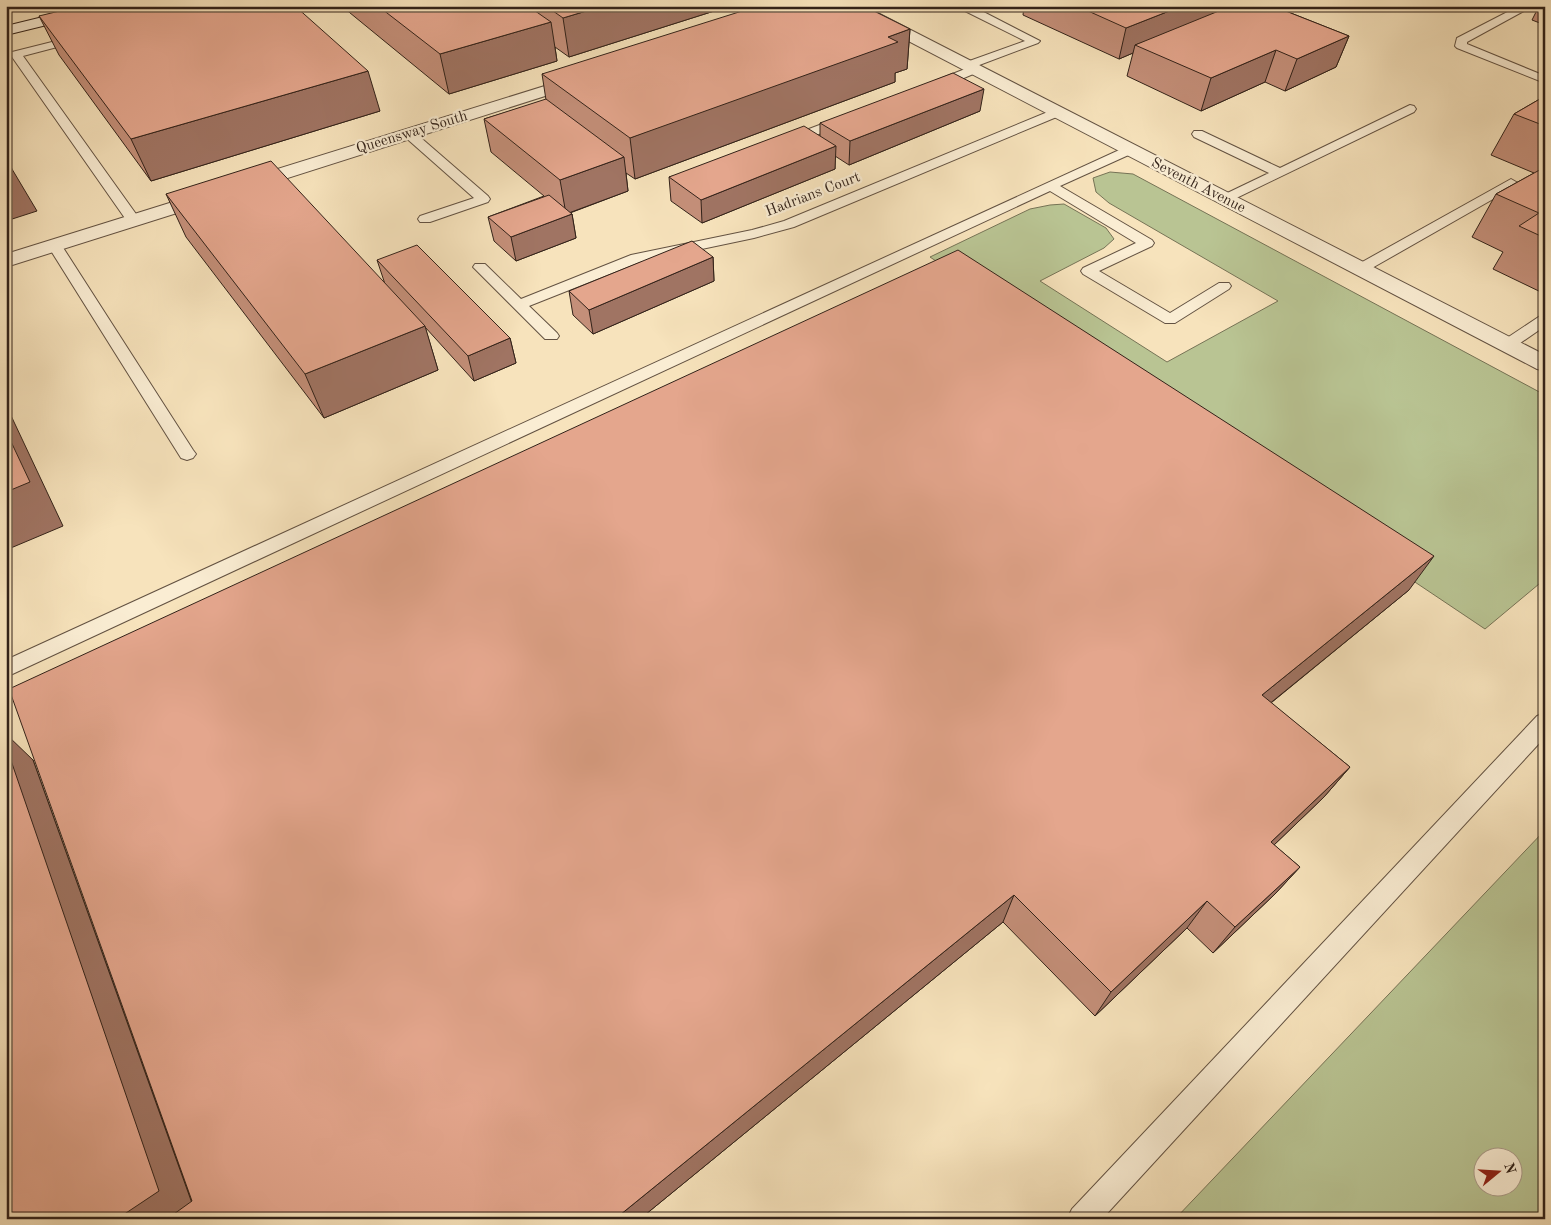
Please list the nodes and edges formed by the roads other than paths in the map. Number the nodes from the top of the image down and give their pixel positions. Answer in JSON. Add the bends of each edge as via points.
{"nodes":[{"id":1,"x":107,"y":6,"type":"edge"},
{"id":2,"x":852,"y":6,"type":"edge"},
{"id":3,"x":1528,"y":6,"type":"edge"},
{"id":4,"x":965,"y":7,"type":"edge"},
{"id":5,"x":6,"y":31,"type":"edge"},
{"id":6,"x":93,"y":34,"type":"edge"},
{"id":7,"x":970,"y":68,"type":"junction"},
{"id":8,"x":599,"y":74,"type":"edge"},
{"id":9,"x":1545,"y":80,"type":"edge"},
{"id":10,"x":918,"y":92,"type":"edge"},
{"id":11,"x":1410,"y":110,"type":"dead end"},
{"id":12,"x":862,"y":113,"type":"edge"},
{"id":13,"x":1055,"y":113,"type":"junction"},
{"id":14,"x":409,"y":134,"type":"junction"},
{"id":15,"x":1198,"y":134,"type":"dead end"},
{"id":16,"x":779,"y":145,"type":"edge"},
{"id":17,"x":1128,"y":150,"type":"junction"},
{"id":18,"x":1278,"y":172,"type":"junction"},
{"id":19,"x":1511,"y":183,"type":"edge"},
{"id":20,"x":1050,"y":186,"type":"junction"},
{"id":21,"x":1224,"y":200,"type":"junction"},
{"id":22,"x":425,"y":219,"type":"dead end"},
{"id":23,"x":134,"y":221,"type":"junction"},
{"id":24,"x":55,"y":246,"type":"junction"},
{"id":25,"x":6,"y":261,"type":"edge"},
{"id":26,"x":480,"y":268,"type":"dead end"},
{"id":27,"x":1360,"y":268,"type":"junction"},
{"id":28,"x":1224,"y":286,"type":"dead end"},
{"id":29,"x":519,"y":305,"type":"junction"},
{"id":30,"x":1545,"y":319,"type":"edge"},
{"id":31,"x":551,"y":336,"type":"dead end"},
{"id":32,"x":1506,"y":345,"type":"junction"},
{"id":33,"x":1545,"y":364,"type":"edge"},
{"id":34,"x":187,"y":454,"type":"dead end"},
{"id":35,"x":6,"y":669,"type":"edge"},
{"id":36,"x":1545,"y":722,"type":"edge"},
{"id":37,"x":1082,"y":1219,"type":"edge"}],
"edges":[{"from":1,"to":5,"type":"street"},
{"from":2,"to":7,"type":"street","name":"Seventh Avenue"},
{"from":3,"to":9,"type":"lane","via":[[1461,40],[1460,46]]},
{"from":4,"to":7,"type":"lane","via":[[1034,41]]},
{"from":6,"to":23,"type":"lane","via":[[16,54]]},
{"from":7,"to":10,"type":"lane"},
{"from":7,"to":13,"type":"street","name":"Seventh Avenue"},
{"from":8,"to":14,"type":"street","name":"Queensway South"},
{"from":11,"to":18,"type":"lane"},
{"from":12,"to":16,"type":"lane"},
{"from":13,"to":17,"type":"street","name":"Seventh Avenue"},
{"from":13,"to":29,"type":"lane","name":"Hadrians Court","via":[[789,224],[636,258]]},
{"from":14,"to":22,"type":"lane","via":[[483,199]]},
{"from":14,"to":23,"type":"street","name":"Queensway South"},
{"from":15,"to":18,"type":"lane"},
{"from":17,"to":20,"type":"lane"},
{"from":17,"to":21,"type":"street","name":"Seventh Avenue"},
{"from":18,"to":21,"type":"lane"},
{"from":19,"to":27,"type":"lane"},
{"from":20,"to":28,"type":"lane","via":[[1147,244],[1088,272],[1170,320]]},
{"from":20,"to":35,"type":"lane"},
{"from":21,"to":27,"type":"street","name":"Seventh Avenue"},
{"from":23,"to":24,"type":"street","name":"Queensway South"},
{"from":24,"to":25,"type":"street","name":"Queensway South"},
{"from":24,"to":34,"type":"lane"},
{"from":26,"to":29,"type":"lane"},
{"from":27,"to":32,"type":"street","name":"Seventh Avenue"},
{"from":29,"to":31,"type":"lane"},
{"from":30,"to":32,"type":"lane"},
{"from":32,"to":33,"type":"street","name":"Seventh Avenue"},
{"from":36,"to":37,"type":"lane"}]}
